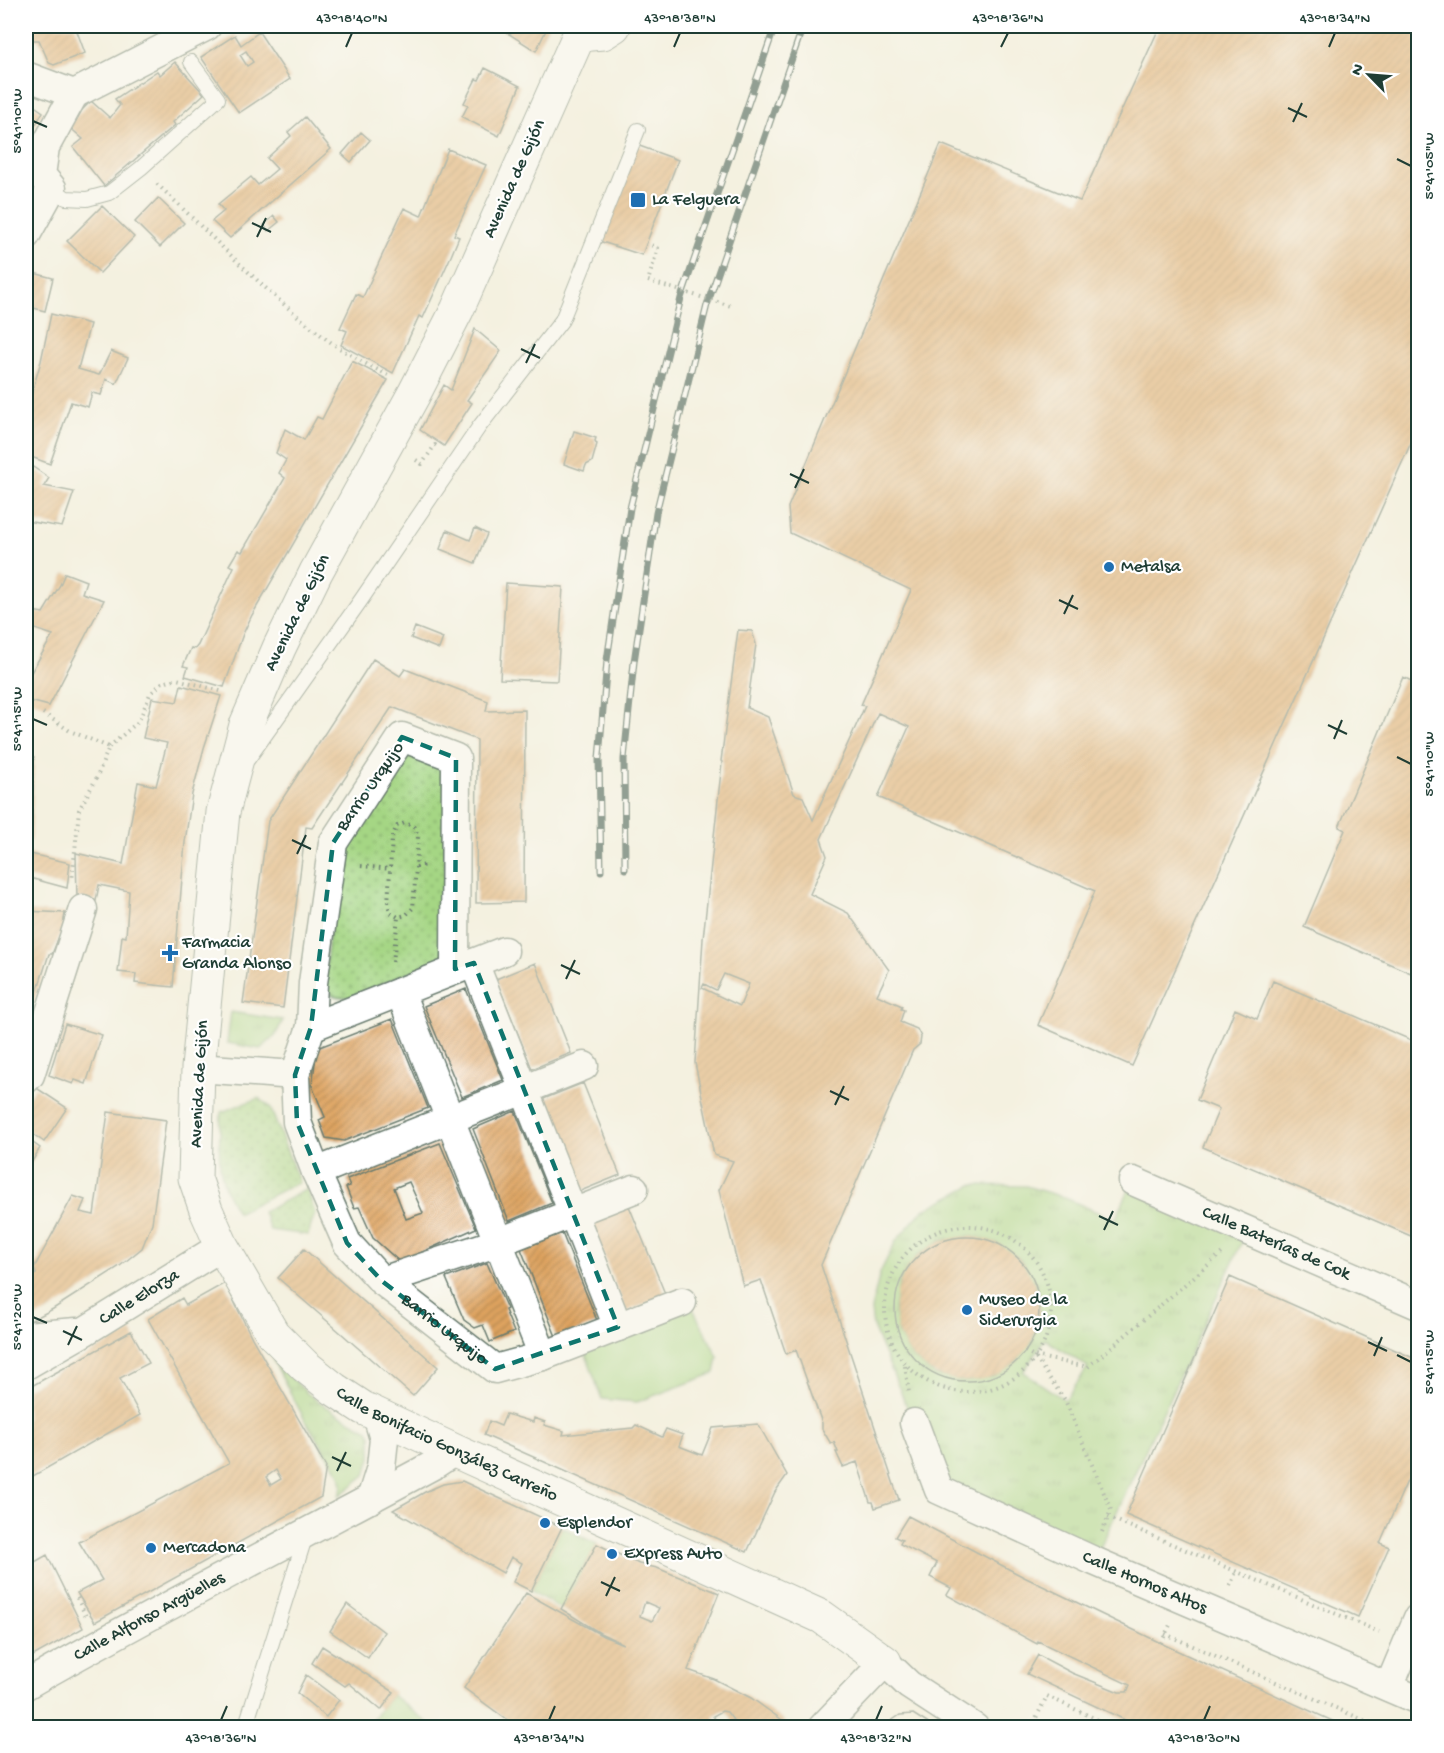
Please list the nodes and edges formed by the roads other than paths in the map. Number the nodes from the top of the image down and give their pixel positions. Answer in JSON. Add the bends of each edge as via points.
{"nodes":[{"id":1,"x":207,"y":26,"type":"edge"},
{"id":2,"x":614,"y":26,"type":"edge"},
{"id":3,"x":581,"y":30,"type":"edge"},
{"id":4,"x":191,"y":62,"type":"dead end"},
{"id":5,"x":26,"y":76,"type":"edge"},
{"id":6,"x":74,"y":94,"type":"junction"},
{"id":7,"x":638,"y":130,"type":"dead end"},
{"id":8,"x":52,"y":188,"type":"junction"},
{"id":9,"x":26,"y":235,"type":"edge"},
{"id":10,"x":232,"y":781,"type":"junction"},
{"id":11,"x":83,"y":909,"type":"road end"},
{"id":12,"x":504,"y":951,"type":"dead end"},
{"id":13,"x":465,"y":966,"type":"junction"},
{"id":14,"x":400,"y":992,"type":"junction"},
{"id":15,"x":311,"y":1027,"type":"junction"},
{"id":16,"x":584,"y":1066,"type":"dead end"},
{"id":17,"x":198,"y":1068,"type":"junction"},
{"id":18,"x":295,"y":1075,"type":"junction"},
{"id":19,"x":26,"y":1079,"type":"edge"},
{"id":20,"x":524,"y":1090,"type":"junction"},
{"id":21,"x":451,"y":1119,"type":"junction"},
{"id":22,"x":316,"y":1172,"type":"junction"},
{"id":23,"x":1133,"y":1181,"type":"dead end"},
{"id":24,"x":634,"y":1189,"type":"dead end"},
{"id":25,"x":572,"y":1213,"type":"junction"},
{"id":26,"x":499,"y":1242,"type":"junction"},
{"id":27,"x":222,"y":1246,"type":"junction"},
{"id":28,"x":382,"y":1281,"type":"junction"},
{"id":29,"x":682,"y":1302,"type":"dead end"},
{"id":30,"x":1419,"y":1305,"type":"edge"},
{"id":31,"x":618,"y":1327,"type":"junction"},
{"id":32,"x":85,"y":1331,"type":"junction"},
{"id":33,"x":26,"y":1336,"type":"edge"},
{"id":34,"x":543,"y":1356,"type":"junction"},
{"id":35,"x":26,"y":1365,"type":"edge"},
{"id":36,"x":377,"y":1415,"type":"junction"},
{"id":37,"x":914,"y":1423,"type":"dead end"},
{"id":38,"x":455,"y":1451,"type":"junction"},
{"id":39,"x":371,"y":1499,"type":"junction"},
{"id":40,"x":307,"y":1533,"type":"junction"},
{"id":41,"x":1419,"y":1618,"type":"edge"},
{"id":42,"x":885,"y":1662,"type":"junction"},
{"id":43,"x":26,"y":1685,"type":"edge"},
{"id":44,"x":1389,"y":1687,"type":"junction"},
{"id":45,"x":1419,"y":1700,"type":"edge"},
{"id":46,"x":245,"y":1728,"type":"edge"},
{"id":47,"x":822,"y":1728,"type":"edge"},
{"id":48,"x":975,"y":1728,"type":"edge"}],
"edges":[{"from":1,"to":6,"type":"street"},
{"from":2,"to":3,"type":"street","via":[[603,33]]},
{"from":3,"to":10,"type":"street","name":"Avenida de Gijón","via":[[457,310],[279,648],[246,725]]},
{"from":4,"to":8,"type":"lane","via":[[218,99],[109,193],[87,200],[66,198]]},
{"from":5,"to":6,"type":"street"},
{"from":6,"to":8,"type":"street","via":[[45,147],[41,175]]},
{"from":7,"to":10,"type":"lane","via":[[562,320],[479,428]]},
{"from":8,"to":9,"type":"street"},
{"from":10,"to":17,"type":"street","name":"Avenida de Gijón","via":[[223,813]]},
{"from":11,"to":19,"type":"street"},
{"from":12,"to":13,"type":"street"},
{"from":13,"to":14,"type":"street"},
{"from":13,"to":15,"type":"street","name":"Barrio Urquijo","via":[[457,861],[456,758],[402,737],[333,843]]},
{"from":13,"to":20,"type":"street","name":"Barrio Urquijo"},
{"from":14,"to":15,"type":"street"},
{"from":14,"to":21,"type":"street"},
{"from":15,"to":18,"type":"street","name":"Barrio Urquijo"},
{"from":16,"to":20,"type":"street"},
{"from":17,"to":18,"type":"street"},
{"from":17,"to":27,"type":"street","name":"Avenida de Gijón","via":[[195,1178]]},
{"from":18,"to":22,"type":"street","name":"Barrio Urquijo","via":[[297,1122]]},
{"from":20,"to":21,"type":"street"},
{"from":20,"to":25,"type":"street","name":"Barrio Urquijo"},
{"from":21,"to":22,"type":"street"},
{"from":21,"to":26,"type":"street"},
{"from":22,"to":28,"type":"street","name":"Barrio Urquijo","via":[[347,1243]]},
{"from":23,"to":30,"type":"street","name":"Calle Baterías de Cok"},
{"from":24,"to":25,"type":"street","name":"Barrio Urquijo"},
{"from":25,"to":26,"type":"street","name":"Barrio Urquijo"},
{"from":25,"to":31,"type":"street","name":"Barrio Urquijo"},
{"from":26,"to":28,"type":"street","name":"Barrio Urquijo"},
{"from":26,"to":34,"type":"street"},
{"from":27,"to":32,"type":"street","name":"Calle Elorza"},
{"from":27,"to":36,"type":"street","name":"Calle Bonifacio González Carreño","via":[[273,1334],[334,1389]]},
{"from":28,"to":34,"type":"street","name":"Barrio Urquijo","via":[[495,1369]]},
{"from":29,"to":31,"type":"street","name":"Barrio Urquijo"},
{"from":31,"to":34,"type":"street","name":"Barrio Urquijo"},
{"from":32,"to":33,"type":"street"},
{"from":32,"to":35,"type":"street","name":"Calle Elorza"},
{"from":36,"to":38,"type":"street","name":"Calle Bonifacio González Carreño"},
{"from":36,"to":39,"type":"street","via":[[384,1439]]},
{"from":37,"to":44,"type":"street","name":"Calle Hornos Altos","via":[[939,1490]]},
{"from":38,"to":39,"type":"street","name":"Calle Alfonso Argüelles"},
{"from":38,"to":42,"type":"street","name":"Calle Bonifacio González Carreño","via":[[822,1617]]},
{"from":39,"to":40,"type":"street","name":"Calle Alfonso Argüelles"},
{"from":40,"to":43,"type":"street","name":"Calle Alfonso Argüelles"},
{"from":40,"to":46,"type":"lane"},
{"from":41,"to":44,"type":"street"},
{"from":42,"to":47,"type":"street"},
{"from":42,"to":48,"type":"street","via":[[909,1685]]},
{"from":44,"to":45,"type":"street","name":"Calle Hornos Altos"}]}
